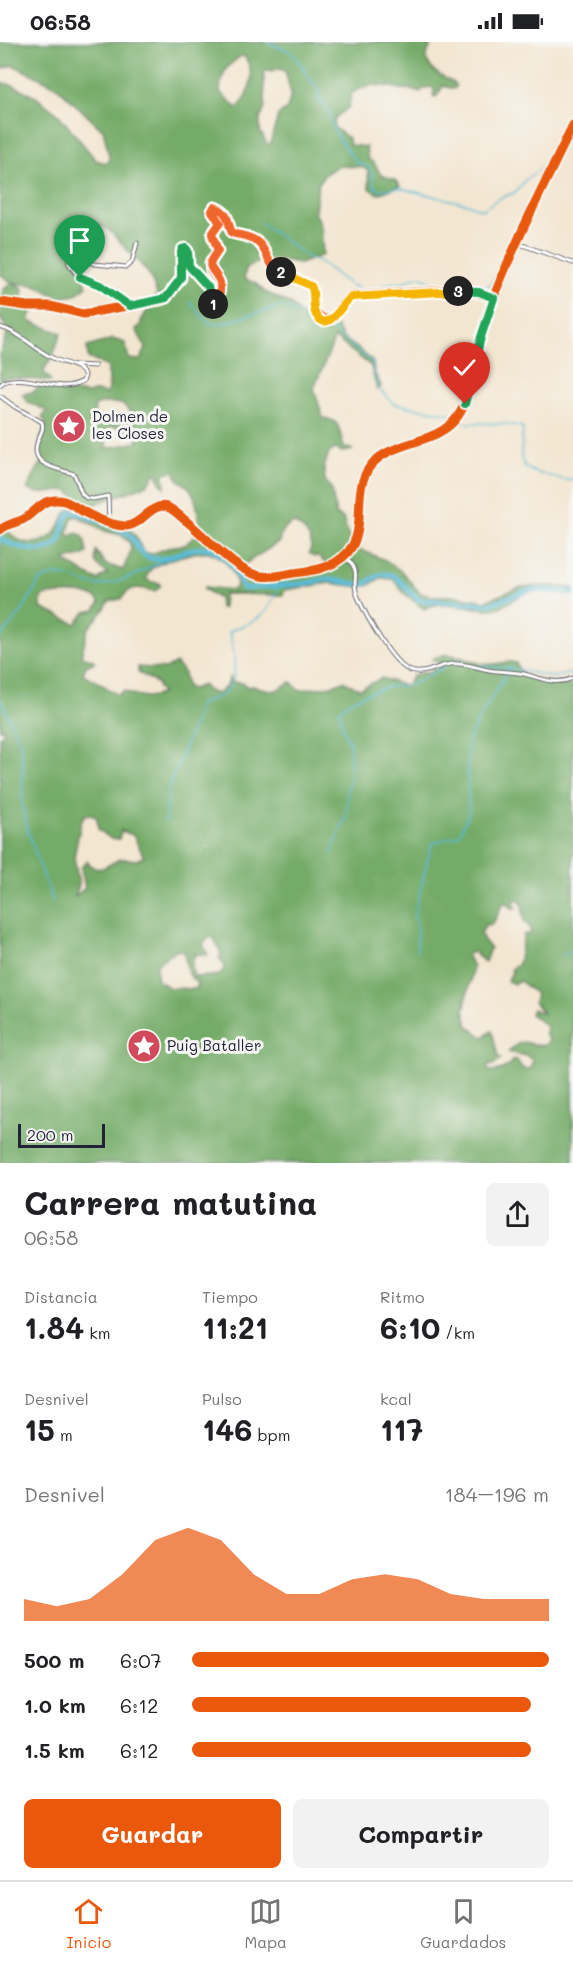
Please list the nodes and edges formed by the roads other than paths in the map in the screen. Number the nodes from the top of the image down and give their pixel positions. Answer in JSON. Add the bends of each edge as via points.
{"nodes":[{"id":1,"x":573,"y":125,"type":"edge"},
{"id":2,"x":137,"y":243,"type":"dead end"},
{"id":3,"x":517,"y":243,"type":"junction"},
{"id":4,"x":573,"y":263,"type":"edge"},
{"id":5,"x":494,"y":298,"type":"junction"},
{"id":6,"x":0,"y":302,"type":"edge"},
{"id":7,"x":130,"y":306,"type":"junction"},
{"id":8,"x":0,"y":327,"type":"edge"},
{"id":9,"x":74,"y":366,"type":"junction"},
{"id":10,"x":95,"y":366,"type":"dead end"},
{"id":11,"x":0,"y":385,"type":"edge"},
{"id":12,"x":0,"y":396,"type":"edge"},
{"id":13,"x":109,"y":522,"type":"junction"},
{"id":14,"x":0,"y":530,"type":"edge"},
{"id":15,"x":345,"y":556,"type":"junction"},
{"id":16,"x":573,"y":678,"type":"edge"}],
"edges":[{"from":1,"to":3,"type":"street"},
{"from":2,"to":7,"type":"street","via":[[132,262],[126,267],[94,264],[75,255],[69,258],[76,274]]},
{"from":3,"to":4,"type":"street"},
{"from":3,"to":5,"type":"street"},
{"from":5,"to":7,"type":"street","via":[[479,292],[449,290],[352,297],[332,319],[322,320],[315,312],[311,286],[273,268],[261,245],[232,233],[228,217],[214,207],[212,211],[220,223],[212,236],[218,251],[210,263],[220,283],[218,304],[213,304],[208,287],[190,268],[184,248],[181,278],[166,298]]},
{"from":5,"to":15,"type":"street","via":[[460,414],[441,432],[385,454],[370,467],[362,486],[357,537]]},
{"from":6,"to":7,"type":"street","via":[[51,306],[83,314]]},
{"from":8,"to":9,"type":"street","via":[[51,358]]},
{"from":9,"to":10,"type":"street"},
{"from":9,"to":11,"type":"street","via":[[84,373],[83,381],[65,386],[9,380]]},
{"from":12,"to":13,"type":"street","via":[[42,422],[36,447],[40,462],[57,471],[73,473],[86,498],[108,496]]},
{"from":13,"to":14,"type":"street","via":[[65,501],[54,500]]},
{"from":13,"to":15,"type":"street","via":[[130,525],[155,508],[167,507],[242,568],[264,576],[321,568]]},
{"from":15,"to":16,"type":"street","via":[[355,566],[357,597],[381,642],[412,672],[463,664],[539,679]]}]}
